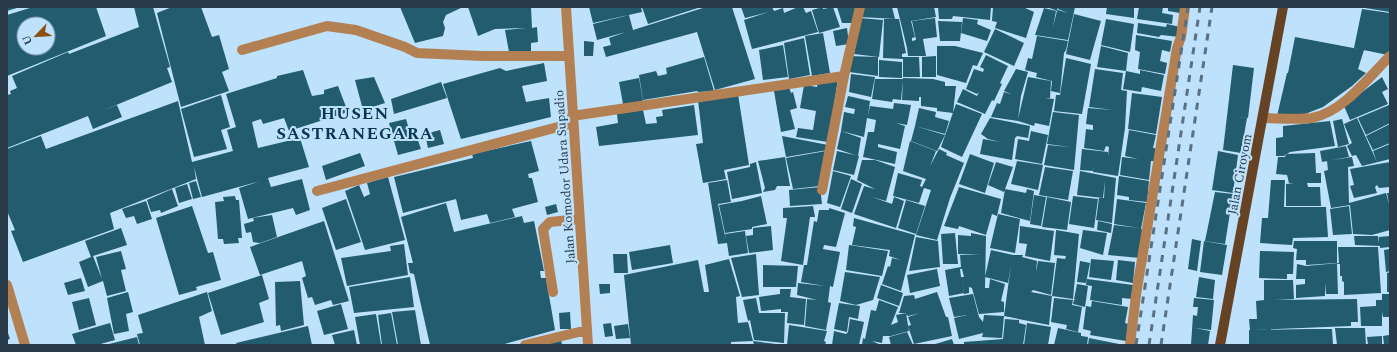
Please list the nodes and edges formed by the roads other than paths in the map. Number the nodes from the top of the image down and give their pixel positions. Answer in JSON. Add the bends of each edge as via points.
{"nodes":[{"id":1,"x":566,"y":7,"type":"edge"},
{"id":2,"x":860,"y":7,"type":"edge"},
{"id":3,"x":1185,"y":7,"type":"edge"},
{"id":4,"x":1283,"y":7,"type":"edge"},
{"id":5,"x":242,"y":50,"type":"dead end"},
{"id":6,"x":569,"y":56,"type":"junction"},
{"id":7,"x":1390,"y":56,"type":"edge"},
{"id":8,"x":844,"y":76,"type":"junction"},
{"id":9,"x":1263,"y":118,"type":"junction"},
{"id":10,"x":573,"y":120,"type":"junction"},
{"id":11,"x":822,"y":190,"type":"dead end"},
{"id":12,"x":317,"y":191,"type":"dead end"},
{"id":13,"x":579,"y":219,"type":"junction"},
{"id":14,"x":7,"y":285,"type":"edge"},
{"id":15,"x":553,"y":292,"type":"dead end"},
{"id":16,"x":587,"y":330,"type":"junction"},
{"id":17,"x":25,"y":345,"type":"edge"},
{"id":18,"x":525,"y":345,"type":"edge"},
{"id":19,"x":588,"y":345,"type":"edge"},
{"id":20,"x":1130,"y":345,"type":"edge"},
{"id":21,"x":1220,"y":345,"type":"edge"}],
"edges":[{"from":1,"to":6,"type":"street","name":"Jalan Komodor Udara Supadio"},
{"from":2,"to":8,"type":"street"},
{"from":3,"to":20,"type":"street","via":[[1159,154]]},
{"from":4,"to":9,"type":"main road","name":"Jalan Ciroyom"},
{"from":5,"to":6,"type":"street","via":[[327,26],[356,30],[417,53]]},
{"from":6,"to":10,"type":"street","name":"Jalan Komodor Udara Supadio"},
{"from":7,"to":9,"type":"street","via":[[1342,104],[1329,112],[1311,118]]},
{"from":8,"to":10,"type":"street"},
{"from":8,"to":11,"type":"street"},
{"from":9,"to":21,"type":"main road","name":"Jalan Ciroyom"},
{"from":10,"to":12,"type":"street"},
{"from":10,"to":13,"type":"street","name":"Jalan Komodor Udara Supadio"},
{"from":13,"to":15,"type":"street","via":[[550,222],[543,229]]},
{"from":13,"to":16,"type":"street","name":"Jalan Komodor Udara Supadio"},
{"from":14,"to":17,"type":"street"},
{"from":16,"to":18,"type":"street"},
{"from":16,"to":19,"type":"street","name":"Jalan Komodor Udara Supadio"}]}
